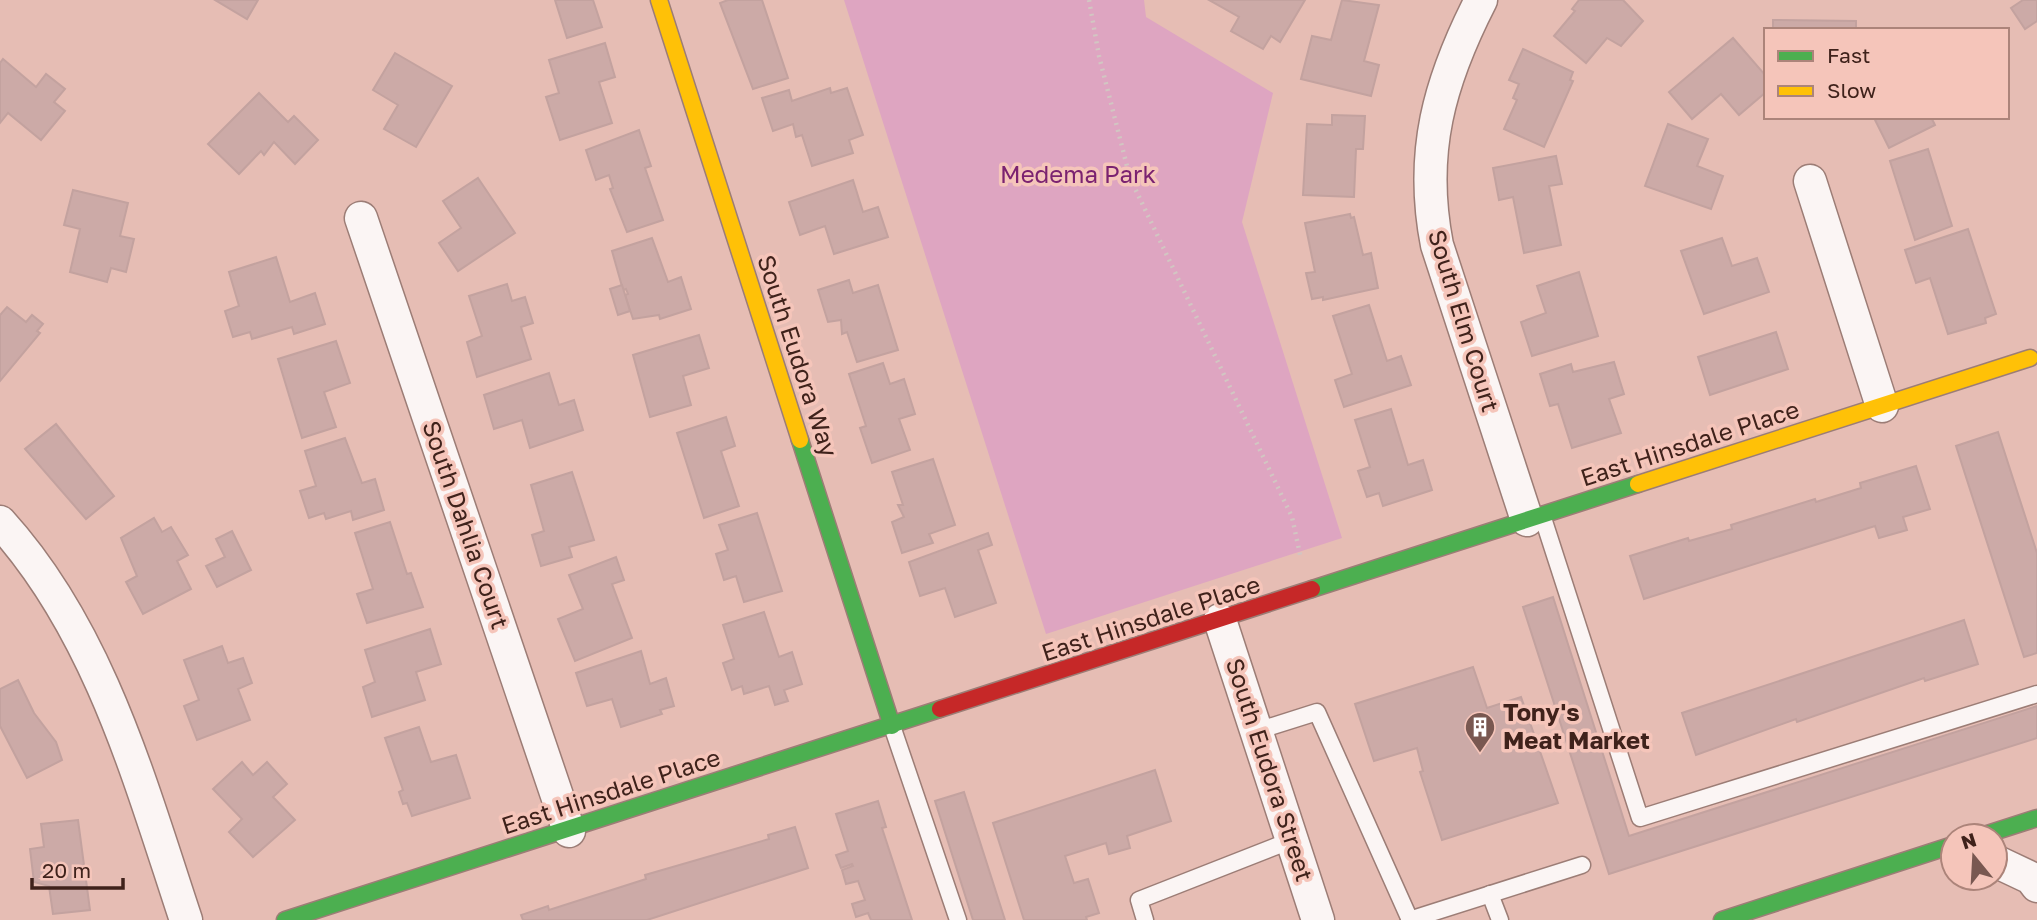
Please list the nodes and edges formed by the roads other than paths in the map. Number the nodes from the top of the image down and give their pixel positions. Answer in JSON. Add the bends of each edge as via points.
{"nodes":[{"id":1,"x":659,"y":0,"type":"edge"},
{"id":2,"x":1481,"y":0,"type":"edge"},
{"id":3,"x":1810,"y":181,"type":"dead end"},
{"id":4,"x":361,"y":218,"type":"dead end"},
{"id":5,"x":2030,"y":358,"type":"dead end"},
{"id":6,"x":1882,"y":406,"type":"junction"},
{"id":7,"x":1535,"y":517,"type":"junction"},
{"id":8,"x":0,"y":522,"type":"edge"},
{"id":9,"x":1220,"y":620,"type":"junction"},
{"id":10,"x":2037,"y":694,"type":"edge"},
{"id":11,"x":892,"y":726,"type":"junction"},
{"id":12,"x":1257,"y":731,"type":"junction"},
{"id":13,"x":2037,"y":818,"type":"edge"},
{"id":14,"x":2009,"y":827,"type":"edge"},
{"id":15,"x":569,"y":831,"type":"junction"},
{"id":16,"x":1292,"y":840,"type":"junction"},
{"id":17,"x":1939,"y":850,"type":"edge"},
{"id":18,"x":1583,"y":865,"type":"dead end"},
{"id":19,"x":2009,"y":868,"type":"edge"},
{"id":20,"x":2037,"y":886,"type":"edge"},
{"id":21,"x":1490,"y":894,"type":"junction"},
{"id":22,"x":186,"y":920,"type":"edge"},
{"id":23,"x":285,"y":920,"type":"edge"},
{"id":24,"x":958,"y":920,"type":"edge"},
{"id":25,"x":1145,"y":920,"type":"edge"},
{"id":26,"x":1318,"y":920,"type":"edge"},
{"id":27,"x":1410,"y":920,"type":"edge"},
{"id":28,"x":1500,"y":920,"type":"edge"},
{"id":29,"x":1722,"y":920,"type":"edge"}],
"edges":[{"from":1,"to":11,"type":"street","name":"South Eudora Way"},
{"from":2,"to":7,"type":"street","name":"South Elm Court","via":[[1454,52],[1437,116],[1429,158],[1429,204],[1437,245]]},
{"from":3,"to":6,"type":"street"},
{"from":4,"to":15,"type":"street","name":"South Dahlia Court"},
{"from":5,"to":6,"type":"street","name":"East Hinsdale Place"},
{"from":6,"to":7,"type":"street","name":"East Hinsdale Place"},
{"from":7,"to":9,"type":"street","name":"East Hinsdale Place"},
{"from":7,"to":10,"type":"lane","via":[[1640,818]]},
{"from":8,"to":22,"type":"street","via":[[63,607],[100,678]]},
{"from":9,"to":11,"type":"street","name":"East Hinsdale Place"},
{"from":9,"to":12,"type":"street","name":"South Eudora Street"},
{"from":11,"to":15,"type":"street","name":"East Hinsdale Place"},
{"from":11,"to":24,"type":"lane"},
{"from":12,"to":16,"type":"street","name":"South Eudora Street"},
{"from":12,"to":27,"type":"lane","via":[[1317,712]]},
{"from":13,"to":14,"type":"street"},
{"from":15,"to":23,"type":"street","name":"East Hinsdale Place"},
{"from":16,"to":25,"type":"lane","via":[[1139,900]]},
{"from":16,"to":26,"type":"street","name":"South Eudora Street"},
{"from":17,"to":29,"type":"street"},
{"from":18,"to":21,"type":"lane"},
{"from":19,"to":20,"type":"street"},
{"from":21,"to":27,"type":"lane"},
{"from":21,"to":28,"type":"lane"}]}
